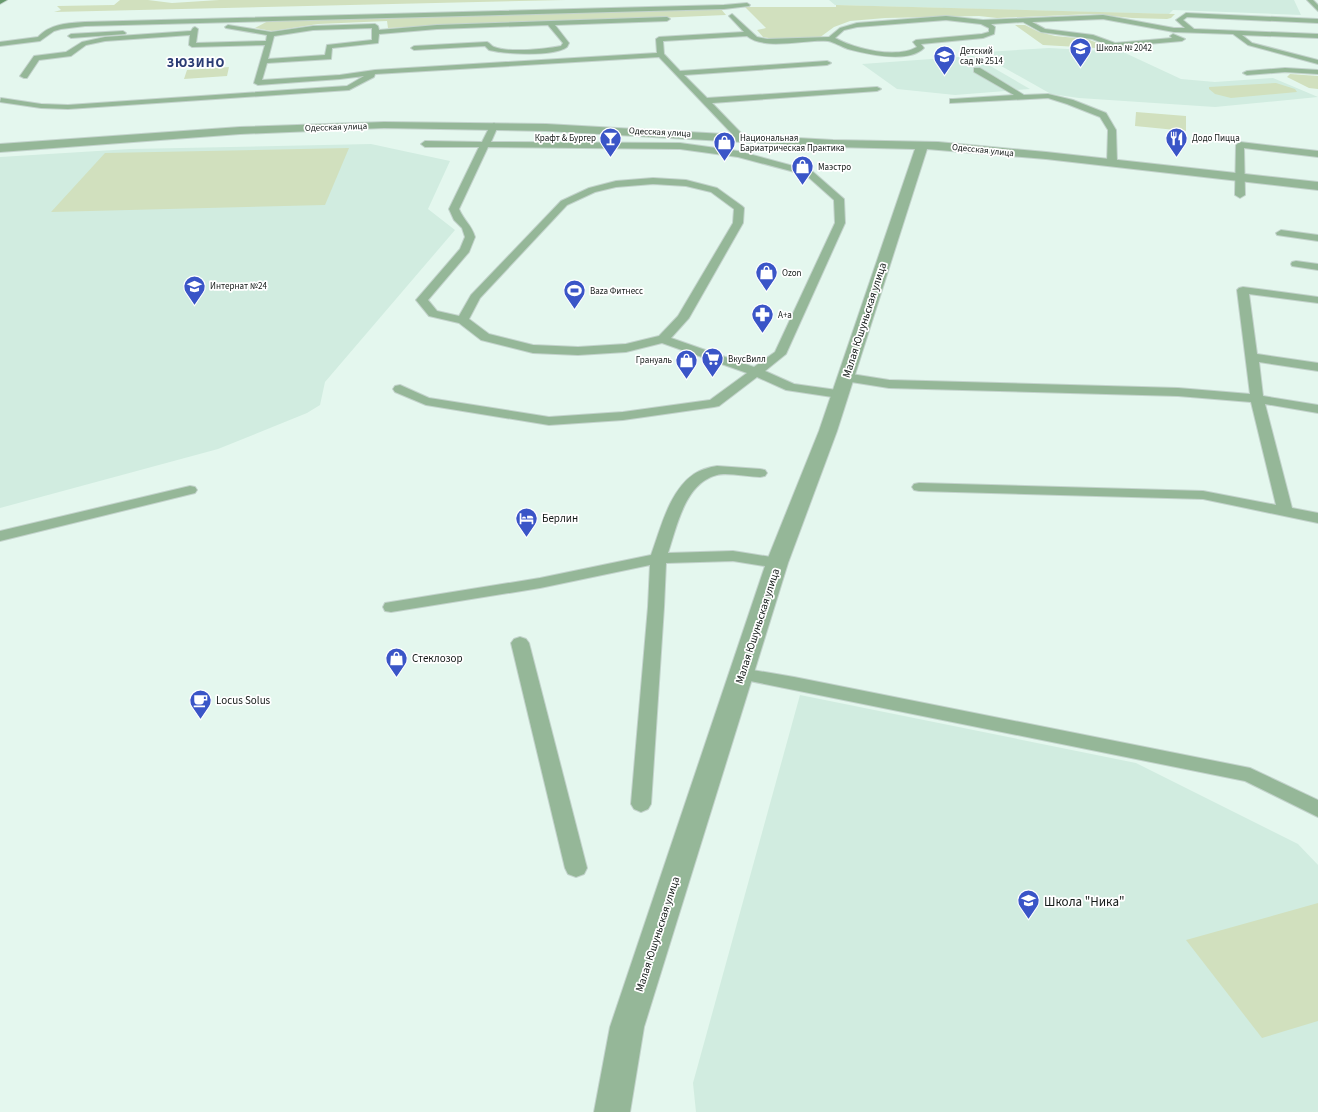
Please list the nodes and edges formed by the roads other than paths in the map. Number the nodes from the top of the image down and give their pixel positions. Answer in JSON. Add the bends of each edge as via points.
{"nodes":[{"id":1,"x":3,"y":0,"type":"edge"},
{"id":2,"x":1310,"y":0,"type":"edge"},
{"id":3,"x":0,"y":1,"type":"edge"},
{"id":4,"x":747,"y":4,"type":"dead end"},
{"id":5,"x":724,"y":7,"type":"junction"},
{"id":6,"x":1318,"y":9,"type":"edge"},
{"id":7,"x":1310,"y":10,"type":"dead end"},
{"id":8,"x":725,"y":16,"type":"dead end"},
{"id":9,"x":732,"y":16,"type":"junction"},
{"id":10,"x":268,"y":18,"type":"junction"},
{"id":11,"x":672,"y":19,"type":"dead end"},
{"id":12,"x":1024,"y":20,"type":"junction"},
{"id":13,"x":1318,"y":21,"type":"edge"},
{"id":14,"x":983,"y":22,"type":"junction"},
{"id":15,"x":551,"y":24,"type":"junction"},
{"id":16,"x":1144,"y":24,"type":"junction"},
{"id":17,"x":243,"y":28,"type":"junction"},
{"id":18,"x":1191,"y":30,"type":"junction"},
{"id":19,"x":195,"y":31,"type":"junction"},
{"id":20,"x":376,"y":32,"type":"junction"},
{"id":21,"x":1234,"y":32,"type":"junction"},
{"id":22,"x":271,"y":34,"type":"junction"},
{"id":23,"x":750,"y":34,"type":"junction"},
{"id":24,"x":1318,"y":36,"type":"edge"},
{"id":25,"x":41,"y":37,"type":"junction"},
{"id":26,"x":63,"y":37,"type":"dead end"},
{"id":27,"x":55,"y":38,"type":"dead end"},
{"id":28,"x":0,"y":39,"type":"edge"},
{"id":29,"x":831,"y":39,"type":"junction"},
{"id":30,"x":269,"y":43,"type":"junction"},
{"id":31,"x":0,"y":44,"type":"edge"},
{"id":32,"x":414,"y":48,"type":"dead end"},
{"id":33,"x":661,"y":55,"type":"junction"},
{"id":34,"x":265,"y":61,"type":"junction"},
{"id":35,"x":1318,"y":62,"type":"edge"},
{"id":36,"x":827,"y":63,"type":"dead end"},
{"id":37,"x":977,"y":70,"type":"dead end"},
{"id":38,"x":376,"y":72,"type":"junction"},
{"id":39,"x":1318,"y":72,"type":"edge"},
{"id":40,"x":679,"y":73,"type":"junction"},
{"id":41,"x":1247,"y":74,"type":"dead end"},
{"id":42,"x":24,"y":76,"type":"dead end"},
{"id":43,"x":878,"y":89,"type":"dead end"},
{"id":44,"x":1021,"y":96,"type":"junction"},
{"id":45,"x":47,"y":98,"type":"dead end"},
{"id":46,"x":1,"y":101,"type":"edge"},
{"id":47,"x":706,"y":101,"type":"junction"},
{"id":48,"x":953,"y":101,"type":"dead end"},
{"id":49,"x":494,"y":126,"type":"junction"},
{"id":50,"x":741,"y":138,"type":"junction"},
{"id":51,"x":425,"y":144,"type":"dead end"},
{"id":52,"x":486,"y":145,"type":"junction"},
{"id":53,"x":922,"y":146,"type":"junction"},
{"id":54,"x":0,"y":148,"type":"edge"},
{"id":55,"x":1318,"y":154,"type":"edge"},
{"id":56,"x":1112,"y":163,"type":"junction"},
{"id":57,"x":1240,"y":178,"type":"junction"},
{"id":58,"x":1318,"y":186,"type":"edge"},
{"id":59,"x":1240,"y":195,"type":"dead end"},
{"id":60,"x":1281,"y":233,"type":"dead end"},
{"id":61,"x":1318,"y":238,"type":"edge"},
{"id":62,"x":1296,"y":264,"type":"dead end"},
{"id":63,"x":1318,"y":267,"type":"edge"},
{"id":64,"x":1318,"y":300,"type":"edge"},
{"id":65,"x":463,"y":320,"type":"junction"},
{"id":66,"x":663,"y":339,"type":"junction"},
{"id":67,"x":1251,"y":357,"type":"junction"},
{"id":68,"x":1318,"y":367,"type":"edge"},
{"id":69,"x":756,"y":372,"type":"junction"},
{"id":70,"x":842,"y":386,"type":"junction"},
{"id":71,"x":400,"y":389,"type":"dead end"},
{"id":72,"x":1257,"y":399,"type":"junction"},
{"id":73,"x":1318,"y":409,"type":"edge"},
{"id":74,"x":760,"y":473,"type":"dead end"},
{"id":75,"x":919,"y":487,"type":"dead end"},
{"id":76,"x":190,"y":490,"type":"dead end"},
{"id":77,"x":1286,"y":512,"type":"junction"},
{"id":78,"x":1318,"y":518,"type":"edge"},
{"id":79,"x":0,"y":536,"type":"edge"},
{"id":80,"x":658,"y":558,"type":"junction"},
{"id":81,"x":777,"y":563,"type":"junction"},
{"id":82,"x":391,"y":607,"type":"dead end"},
{"id":83,"x":520,"y":643,"type":"dead end"},
{"id":84,"x":741,"y":674,"type":"junction"},
{"id":85,"x":641,"y":804,"type":"dead end"},
{"id":86,"x":1318,"y":809,"type":"edge"},
{"id":87,"x":576,"y":868,"type":"dead end"},
{"id":88,"x":612,"y":1112,"type":"edge"}],
"edges":[{"from":1,"to":3,"type":"main road"},
{"from":2,"to":6,"type":"lane"},
{"from":4,"to":5,"type":"lane"},
{"from":5,"to":9,"type":"lane"},
{"from":5,"to":10,"type":"lane"},
{"from":6,"to":7,"type":"lane"},
{"from":8,"to":9,"type":"lane"},
{"from":9,"to":23,"type":"lane"},
{"from":10,"to":17,"type":"lane"},
{"from":10,"to":25,"type":"lane","via":[[100,23],[55,28]]},
{"from":11,"to":15,"type":"lane"},
{"from":12,"to":14,"type":"lane"},
{"from":12,"to":16,"type":"lane","via":[[1103,17]]},
{"from":12,"to":16,"type":"lane","via":[[1043,31],[1093,37],[1114,45],[1182,39]]},
{"from":13,"to":18,"type":"lane","via":[[1186,15],[1179,20]]},
{"from":14,"to":29,"type":"lane","via":[[946,18],[863,24],[843,28],[834,33]]},
{"from":14,"to":29,"type":"lane","via":[[992,27],[992,33],[916,42],[921,48],[917,52],[872,53],[838,44]]},
{"from":15,"to":20,"type":"lane","via":[[437,27]]},
{"from":15,"to":32,"type":"lane","via":[[566,43],[564,47],[554,50],[509,52],[491,49],[487,44]]},
{"from":16,"to":18,"type":"lane","via":[[1174,30]]},
{"from":17,"to":19,"type":"lane","via":[[226,27]]},
{"from":17,"to":22,"type":"lane"},
{"from":18,"to":21,"type":"lane"},
{"from":19,"to":26,"type":"lane"},
{"from":19,"to":30,"type":"lane","via":[[192,46]]},
{"from":19,"to":42,"type":"lane","via":[[84,43],[68,54],[37,58]]},
{"from":20,"to":22,"type":"lane","via":[[375,26],[313,28]]},
{"from":20,"to":34,"type":"lane","via":[[376,42],[329,46],[328,57]]},
{"from":21,"to":24,"type":"lane"},
{"from":21,"to":35,"type":"lane","via":[[1250,44]]},
{"from":22,"to":30,"type":"lane"},
{"from":23,"to":29,"type":"lane","via":[[755,39],[768,41]]},
{"from":23,"to":33,"type":"lane","via":[[659,39]]},
{"from":25,"to":27,"type":"lane"},
{"from":25,"to":28,"type":"lane"},
{"from":25,"to":31,"type":"lane"},
{"from":30,"to":34,"type":"lane"},
{"from":33,"to":38,"type":"lane"},
{"from":33,"to":40,"type":"lane"},
{"from":34,"to":38,"type":"lane","via":[[258,83]]},
{"from":36,"to":40,"type":"lane"},
{"from":37,"to":44,"type":"lane"},
{"from":38,"to":46,"type":"lane","via":[[349,88],[68,107]]},
{"from":39,"to":41,"type":"lane","via":[[1285,70]]},
{"from":40,"to":47,"type":"lane"},
{"from":43,"to":47,"type":"lane"},
{"from":44,"to":48,"type":"lane"},
{"from":44,"to":56,"type":"lane","via":[[1048,96],[1103,115],[1112,130]]},
{"from":45,"to":46,"type":"lane"},
{"from":47,"to":50,"type":"lane"},
{"from":49,"to":50,"type":"street","name":"Одесская улица","via":[[585,128]]},
{"from":49,"to":52,"type":"lane"},
{"from":49,"to":54,"type":"street","name":"Одесская улица","via":[[310,127]]},
{"from":50,"to":53,"type":"street","name":"Одесская улица","via":[[863,146]]},
{"from":51,"to":52,"type":"lane"},
{"from":52,"to":65,"type":"lane","via":[[454,209],[458,218],[467,227],[470,237],[465,250],[422,300],[433,314]]},
{"from":52,"to":69,"type":"lane","via":[[680,146],[738,154],[809,173],[839,199],[840,222],[780,354]]},
{"from":53,"to":56,"type":"street","name":"Одесская улица"},
{"from":53,"to":70,"type":"street","name":"Малая Юшуньская улица"},
{"from":55,"to":57,"type":"lane","via":[[1240,145]]},
{"from":56,"to":57,"type":"street","name":"Одесская улица"},
{"from":57,"to":58,"type":"street","name":"Одесская улица"},
{"from":57,"to":59,"type":"lane"},
{"from":60,"to":61,"type":"lane"},
{"from":62,"to":63,"type":"lane"},
{"from":64,"to":67,"type":"lane","via":[[1243,290]]},
{"from":65,"to":66,"type":"lane","via":[[485,337],[533,349],[578,352],[626,348]]},
{"from":65,"to":66,"type":"lane","via":[[474,297],[564,202],[592,190],[616,184],[653,181],[686,183],[714,190],[739,208],[738,222],[683,318]]},
{"from":66,"to":69,"type":"lane"},
{"from":67,"to":68,"type":"lane"},
{"from":67,"to":72,"type":"lane"},
{"from":69,"to":70,"type":"lane","via":[[791,387]]},
{"from":69,"to":71,"type":"lane","via":[[714,403],[623,416],[549,421],[426,401]]},
{"from":70,"to":72,"type":"lane","via":[[889,384],[1178,392]]},
{"from":70,"to":81,"type":"street","name":"Малая Юшуньская улица","via":[[828,430]]},
{"from":72,"to":73,"type":"lane"},
{"from":72,"to":77,"type":"lane"},
{"from":74,"to":80,"type":"lane","via":[[716,470],[700,476],[688,487],[676,509]]},
{"from":75,"to":77,"type":"lane","via":[[1203,495]]},
{"from":76,"to":79,"type":"lane"},
{"from":77,"to":78,"type":"lane"},
{"from":80,"to":81,"type":"lane","via":[[733,556]]},
{"from":80,"to":82,"type":"lane","via":[[540,583]]},
{"from":80,"to":85,"type":"lane"},
{"from":81,"to":84,"type":"street","name":"Малая Юшуньская улица"},
{"from":83,"to":87,"type":"lane"},
{"from":84,"to":86,"type":"lane","via":[[1250,775]]},
{"from":84,"to":88,"type":"street","name":"Малая Юшуньская улица","via":[[628,1027]]}]}
